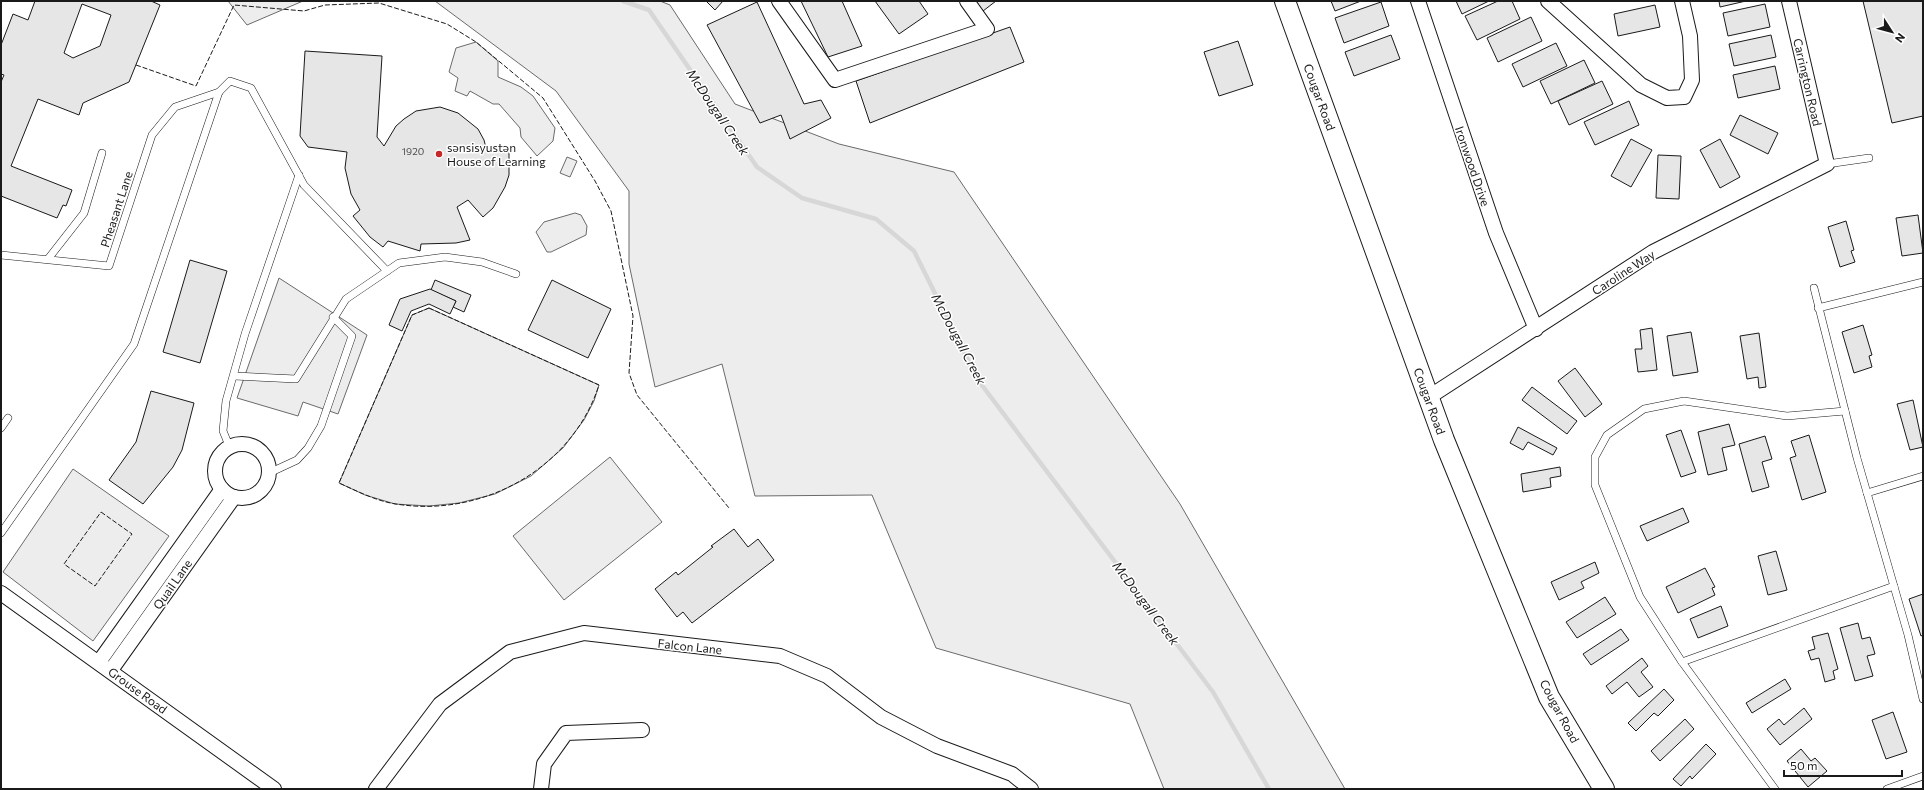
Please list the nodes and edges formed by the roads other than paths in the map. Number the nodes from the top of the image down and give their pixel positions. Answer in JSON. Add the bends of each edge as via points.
{"nodes":[{"id":1,"x":779,"y":1,"type":"edge"},
{"id":2,"x":967,"y":1,"type":"edge"},
{"id":3,"x":1285,"y":1,"type":"edge"},
{"id":4,"x":1418,"y":1,"type":"edge"},
{"id":5,"x":1548,"y":1,"type":"edge"},
{"id":6,"x":1682,"y":1,"type":"edge"},
{"id":7,"x":1789,"y":1,"type":"edge"},
{"id":8,"x":218,"y":92,"type":"junction"},
{"id":9,"x":102,"y":153,"type":"dead end"},
{"id":10,"x":1869,"y":158,"type":"dead end"},
{"id":11,"x":1827,"y":164,"type":"junction"},
{"id":12,"x":299,"y":175,"type":"junction"},
{"id":13,"x":1,"y":255,"type":"edge"},
{"id":14,"x":48,"y":260,"type":"junction"},
{"id":15,"x":387,"y":271,"type":"junction"},
{"id":16,"x":516,"y":274,"type":"dead end"},
{"id":17,"x":1923,"y":282,"type":"edge"},
{"id":18,"x":1814,"y":288,"type":"dead end"},
{"id":19,"x":1818,"y":308,"type":"junction"},
{"id":20,"x":333,"y":317,"type":"junction"},
{"id":21,"x":1536,"y":329,"type":"junction"},
{"id":22,"x":234,"y":376,"type":"junction"},
{"id":23,"x":1429,"y":397,"type":"junction"},
{"id":24,"x":1845,"y":411,"type":"junction"},
{"id":25,"x":8,"y":418,"type":"dead end"},
{"id":26,"x":1,"y":428,"type":"edge"},
{"id":27,"x":230,"y":448,"type":"junction"},
{"id":28,"x":269,"y":473,"type":"junction"},
{"id":29,"x":1923,"y":476,"type":"edge"},
{"id":30,"x":222,"y":489,"type":"junction"},
{"id":31,"x":1867,"y":493,"type":"junction"},
{"id":32,"x":234,"y":497,"type":"junction"},
{"id":33,"x":1,"y":533,"type":"edge"},
{"id":34,"x":1894,"y":586,"type":"junction"},
{"id":35,"x":1,"y":592,"type":"edge"},
{"id":36,"x":99,"y":662,"type":"junction"},
{"id":37,"x":1682,"y":662,"type":"junction"},
{"id":38,"x":111,"y":670,"type":"junction"},
{"id":39,"x":1920,"y":670,"type":"edge"},
{"id":40,"x":1923,"y":699,"type":"edge"},
{"id":41,"x":642,"y":730,"type":"dead end"},
{"id":42,"x":1923,"y":776,"type":"edge"},
{"id":43,"x":274,"y":789,"type":"edge"},
{"id":44,"x":376,"y":789,"type":"edge"},
{"id":45,"x":541,"y":789,"type":"edge"},
{"id":46,"x":1031,"y":789,"type":"edge"},
{"id":47,"x":1604,"y":789,"type":"edge"},
{"id":48,"x":1775,"y":789,"type":"edge"},
{"id":49,"x":1887,"y":789,"type":"edge"}],
"edges":[{"from":1,"to":2,"type":"street","via":[[835,80],[987,29]]},
{"from":3,"to":23,"type":"street","name":"Cougar Road"},
{"from":4,"to":21,"type":"street","name":"Ironwood Drive","via":[[1496,233]]},
{"from":5,"to":6,"type":"street","via":[[1641,85],[1667,98],[1684,97],[1692,80],[1690,36]]},
{"from":7,"to":11,"type":"street","name":"Carrington Road"},
{"from":8,"to":12,"type":"lane","via":[[230,81],[251,88]]},
{"from":8,"to":14,"type":"lane","name":"Pheasant Lane","via":[[175,107],[152,135],[109,266]]},
{"from":8,"to":33,"type":"lane","via":[[134,344]]},
{"from":9,"to":14,"type":"lane","via":[[84,214]]},
{"from":10,"to":11,"type":"lane"},
{"from":11,"to":21,"type":"street","name":"Caroline Way","via":[[1653,252]]},
{"from":12,"to":15,"type":"lane","via":[[304,184]]},
{"from":12,"to":22,"type":"lane","via":[[245,334]]},
{"from":13,"to":14,"type":"lane","name":"Pheasant Lane"},
{"from":15,"to":16,"type":"lane","via":[[399,263],[445,257],[482,262]]},
{"from":15,"to":20,"type":"lane","via":[[346,299]]},
{"from":17,"to":19,"type":"lane"},
{"from":18,"to":19,"type":"lane"},
{"from":19,"to":24,"type":"lane"},
{"from":20,"to":22,"type":"lane","via":[[296,379]]},
{"from":20,"to":28,"type":"lane","via":[[352,336],[321,426],[308,448],[297,460]]},
{"from":21,"to":23,"type":"street","name":"Caroline Way"},
{"from":22,"to":27,"type":"lane","via":[[226,401],[223,431]]},
{"from":23,"to":47,"type":"street","name":"Cougar Road","via":[[1444,440],[1549,697]]},
{"from":24,"to":31,"type":"lane"},
{"from":24,"to":37,"type":"lane","via":[[1787,416],[1684,401],[1644,409],[1607,435],[1595,457],[1595,485],[1640,597]]},
{"from":25,"to":26,"type":"lane"},
{"from":27,"to":28,"type":"street","via":[[241,445],[253,447],[265,458]]},
{"from":27,"to":30,"type":"street","via":[[223,453],[216,467],[216,475]]},
{"from":28,"to":32,"type":"street","via":[[265,485],[257,494],[246,498]]},
{"from":29,"to":31,"type":"lane"},
{"from":30,"to":32,"type":"street"},
{"from":30,"to":36,"type":"street","name":"Quail Lane"},
{"from":31,"to":34,"type":"lane"},
{"from":32,"to":38,"type":"street","name":"Quail Lane"},
{"from":34,"to":37,"type":"lane"},
{"from":34,"to":39,"type":"lane"},
{"from":35,"to":36,"type":"street","name":"Grouse Road"},
{"from":36,"to":38,"type":"street","name":"Grouse Road"},
{"from":37,"to":48,"type":"lane"},
{"from":38,"to":43,"type":"street","name":"Grouse Road"},
{"from":39,"to":40,"type":"lane"},
{"from":41,"to":45,"type":"street","via":[[566,733],[544,764]]},
{"from":42,"to":49,"type":"lane"},
{"from":44,"to":46,"type":"street","name":"Falcon Lane","via":[[446,699],[510,652],[584,633],[780,656],[827,676],[881,717],[937,746],[1012,774]]}]}
